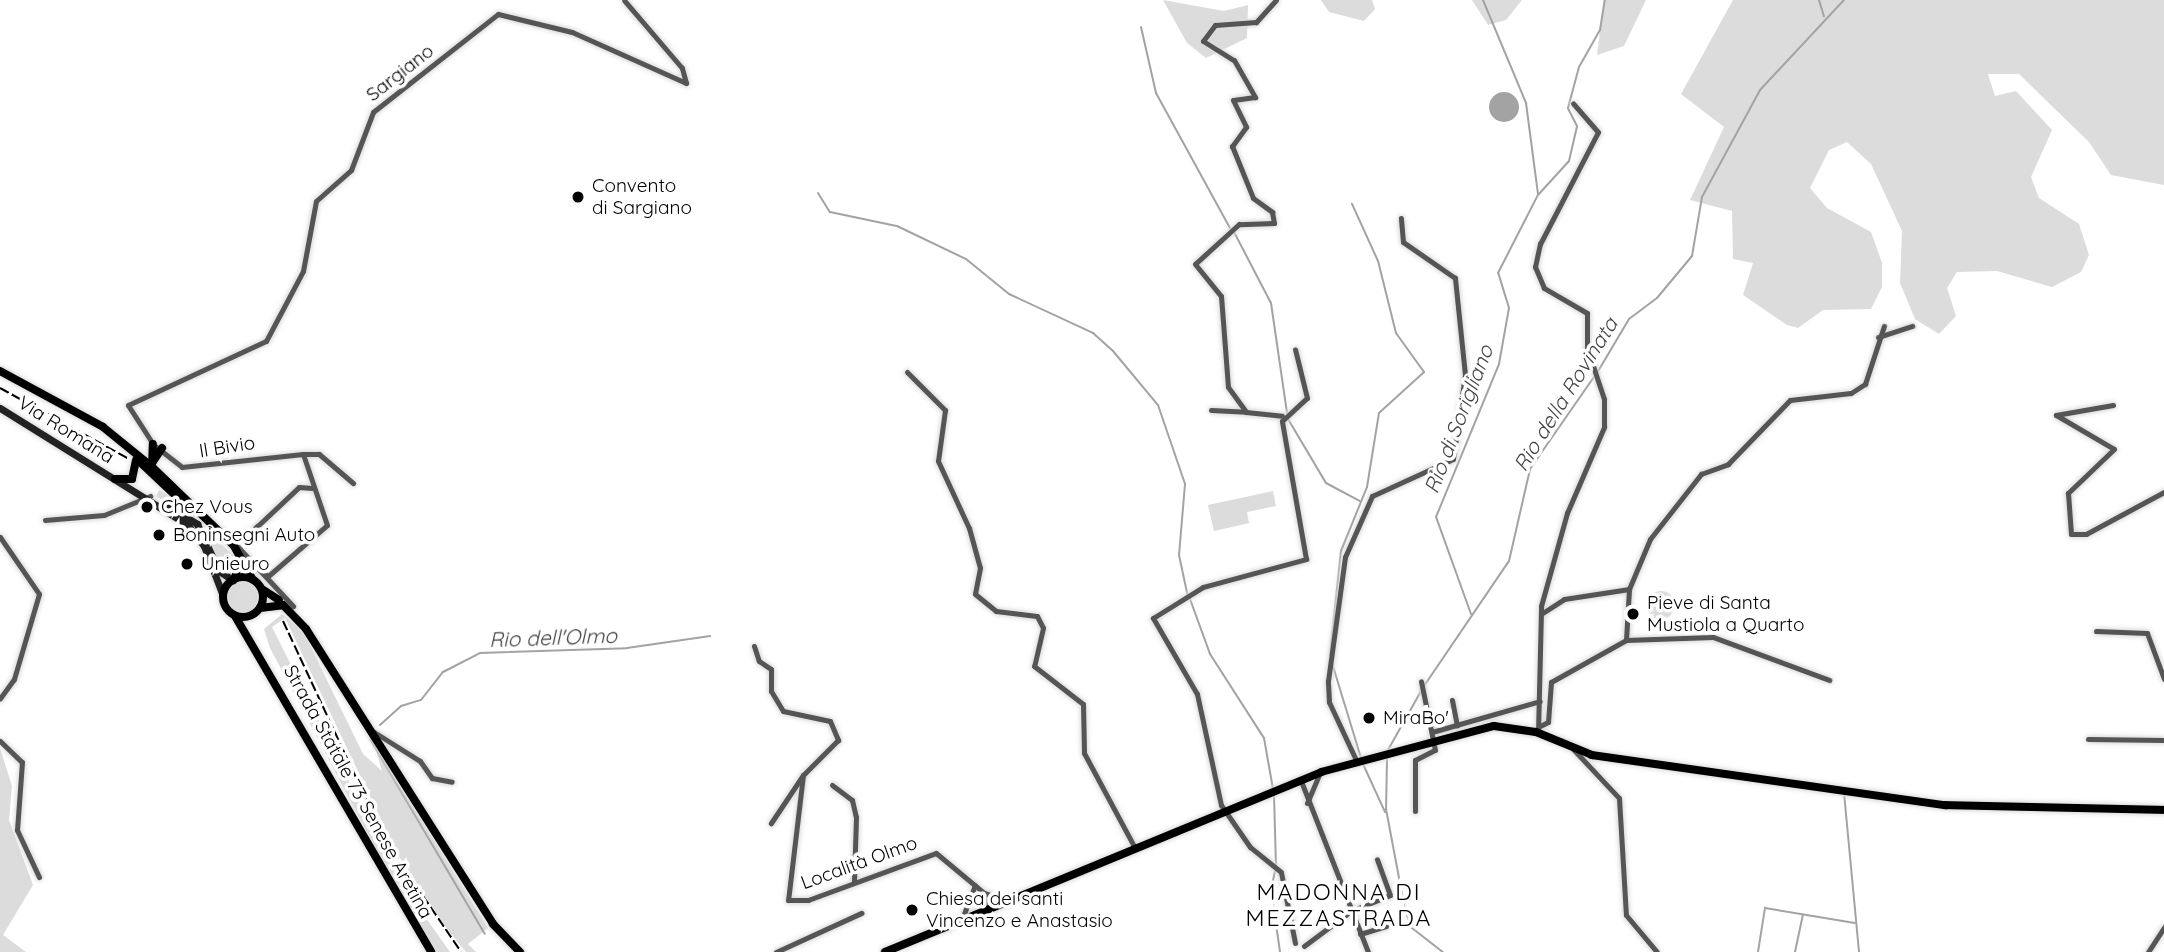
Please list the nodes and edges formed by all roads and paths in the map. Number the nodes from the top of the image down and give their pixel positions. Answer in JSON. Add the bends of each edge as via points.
{"nodes":[{"id":1,"x":624,"y":0,"type":"edge"},
{"id":2,"x":1276,"y":0,"type":"edge"},
{"id":3,"x":1573,"y":103,"type":"dead end"},
{"id":4,"x":1401,"y":218,"type":"dead end"},
{"id":5,"x":1884,"y":326,"type":"dead end"},
{"id":6,"x":1912,"y":326,"type":"dead end"},
{"id":7,"x":1878,"y":337,"type":"junction"},
{"id":8,"x":1295,"y":349,"type":"dead end"},
{"id":9,"x":0,"y":371,"type":"edge"},
{"id":10,"x":907,"y":372,"type":"dead end"},
{"id":11,"x":2113,"y":405,"type":"dead end"},
{"id":12,"x":0,"y":408,"type":"edge"},
{"id":13,"x":1211,"y":410,"type":"dead end"},
{"id":14,"x":1246,"y":412,"type":"junction"},
{"id":15,"x":1282,"y":416,"type":"junction"},
{"id":16,"x":103,"y":427,"type":"junction"},
{"id":17,"x":151,"y":447,"type":"junction"},
{"id":18,"x":162,"y":448,"type":"junction"},
{"id":19,"x":130,"y":452,"type":"junction"},
{"id":20,"x":303,"y":454,"type":"junction"},
{"id":21,"x":152,"y":466,"type":"junction"},
{"id":22,"x":115,"y":479,"type":"junction"},
{"id":23,"x":353,"y":483,"type":"dead end"},
{"id":24,"x":312,"y":488,"type":"junction"},
{"id":25,"x":2164,"y":492,"type":"edge"},
{"id":26,"x":148,"y":497,"type":"junction"},
{"id":27,"x":191,"y":507,"type":"junction"},
{"id":28,"x":171,"y":511,"type":"junction"},
{"id":29,"x":46,"y":520,"type":"dead end"},
{"id":30,"x":257,"y":526,"type":"dead end"},
{"id":31,"x":0,"y":537,"type":"edge"},
{"id":32,"x":259,"y":563,"type":"dead end"},
{"id":33,"x":234,"y":579,"type":"junction"},
{"id":34,"x":252,"y":579,"type":"junction"},
{"id":35,"x":262,"y":589,"type":"junction"},
{"id":36,"x":1629,"y":589,"type":"junction"},
{"id":37,"x":223,"y":596,"type":"junction"},
{"id":38,"x":293,"y":606,"type":"junction"},
{"id":39,"x":257,"y":611,"type":"junction"},
{"id":40,"x":1541,"y":614,"type":"junction"},
{"id":41,"x":234,"y":616,"type":"junction"},
{"id":42,"x":2096,"y":631,"type":"dead end"},
{"id":43,"x":1626,"y":640,"type":"junction"},
{"id":44,"x":258,"y":646,"type":"junction"},
{"id":45,"x":754,"y":646,"type":"dead end"},
{"id":46,"x":2164,"y":679,"type":"edge"},
{"id":47,"x":1829,"y":680,"type":"dead end"},
{"id":48,"x":1421,"y":681,"type":"dead end"},
{"id":49,"x":0,"y":698,"type":"edge"},
{"id":50,"x":1452,"y":700,"type":"dead end"},
{"id":51,"x":1540,"y":701,"type":"junction"},
{"id":52,"x":369,"y":723,"type":"junction"},
{"id":53,"x":1457,"y":726,"type":"junction"},
{"id":54,"x":1539,"y":730,"type":"junction"},
{"id":55,"x":374,"y":732,"type":"junction"},
{"id":56,"x":1433,"y":736,"type":"junction"},
{"id":57,"x":2088,"y":739,"type":"dead end"},
{"id":58,"x":2164,"y":740,"type":"edge"},
{"id":59,"x":0,"y":741,"type":"edge"},
{"id":60,"x":1573,"y":748,"type":"junction"},
{"id":61,"x":1356,"y":760,"type":"junction"},
{"id":62,"x":1321,"y":772,"type":"junction"},
{"id":63,"x":803,"y":775,"type":"junction"},
{"id":64,"x":1303,"y":778,"type":"junction"},
{"id":65,"x":452,"y":782,"type":"dead end"},
{"id":66,"x":832,"y":785,"type":"dead end"},
{"id":67,"x":1278,"y":789,"type":"junction"},
{"id":68,"x":1309,"y":789,"type":"junction"},
{"id":69,"x":1300,"y":791,"type":"junction"},
{"id":70,"x":1307,"y":803,"type":"junction"},
{"id":71,"x":2164,"y":810,"type":"edge"},
{"id":72,"x":1226,"y":811,"type":"junction"},
{"id":73,"x":1415,"y":811,"type":"dead end"},
{"id":74,"x":771,"y":823,"type":"dead end"},
{"id":75,"x":1135,"y":848,"type":"junction"},
{"id":76,"x":1377,"y":859,"type":"dead end"},
{"id":77,"x":39,"y":877,"type":"dead end"},
{"id":78,"x":854,"y":882,"type":"junction"},
{"id":79,"x":975,"y":885,"type":"junction"},
{"id":80,"x":984,"y":892,"type":"junction"},
{"id":81,"x":1009,"y":900,"type":"junction"},
{"id":82,"x":974,"y":901,"type":"junction"},
{"id":83,"x":985,"y":910,"type":"junction"},
{"id":84,"x":1351,"y":911,"type":"junction"},
{"id":85,"x":861,"y":913,"type":"dead end"},
{"id":86,"x":962,"y":919,"type":"junction"},
{"id":87,"x":1386,"y":926,"type":"dead end"},
{"id":88,"x":2164,"y":927,"type":"edge"},
{"id":89,"x":1360,"y":934,"type":"junction"},
{"id":90,"x":1295,"y":943,"type":"junction"},
{"id":91,"x":1303,"y":949,"type":"edge"},
{"id":92,"x":891,"y":951,"type":"edge"},
{"id":93,"x":431,"y":952,"type":"edge"},
{"id":94,"x":520,"y":952,"type":"edge"},
{"id":95,"x":776,"y":952,"type":"edge"},
{"id":96,"x":1294,"y":952,"type":"edge"},
{"id":97,"x":1368,"y":952,"type":"edge"},
{"id":98,"x":1657,"y":952,"type":"edge"},
{"id":99,"x":2148,"y":952,"type":"edge"}],
"edges":[{"from":1,"to":17,"type":"street","name":"Sargiano","via":[[682,68],[686,83],[572,32],[498,14],[487,21],[373,112],[351,170],[316,201],[303,271],[266,341],[131,402],[129,412]]},
{"from":2,"to":14,"type":"street","via":[[1256,22],[1215,25],[1203,41],[1234,60],[1255,97],[1233,100],[1246,127],[1232,146],[1252,198],[1272,212],[1274,223],[1239,224],[1195,260],[1221,296],[1228,387]]},
{"from":3,"to":40,"type":"street","via":[[1598,132],[1539,244],[1535,267],[1544,288],[1587,313],[1587,348],[1604,399],[1605,427],[1567,513]]},
{"from":4,"to":61,"type":"street","via":[[1403,242],[1455,278],[1465,375],[1453,459],[1372,496],[1345,556],[1329,702]]},
{"from":5,"to":7,"type":"street"},
{"from":6,"to":7,"type":"street"},
{"from":7,"to":36,"type":"street","via":[[1865,384],[1851,393],[1790,400],[1728,464],[1701,474],[1650,539]]},
{"from":8,"to":15,"type":"street","via":[[1307,398],[1297,412]]},
{"from":9,"to":16,"type":"main road"},
{"from":10,"to":75,"type":"street","via":[[945,410],[938,461],[969,528],[980,568],[975,594],[996,611],[1037,616],[1043,628],[1034,666],[1083,704],[1084,753]]},
{"from":11,"to":25,"type":"street","via":[[2056,415],[2114,449],[2068,493],[2071,534],[2087,534]]},
{"from":12,"to":22,"type":"main road","name":"Via Romana"},
{"from":13,"to":14,"type":"street"},
{"from":14,"to":15,"type":"street"},
{"from":15,"to":72,"type":"street","via":[[1291,499],[1306,559],[1203,587],[1153,618],[1197,695]]},
{"from":16,"to":17,"type":"main road"},
{"from":16,"to":19,"type":"main road"},
{"from":16,"to":21,"type":"main road"},
{"from":17,"to":18,"type":"street","name":"Il Bivio"},
{"from":17,"to":21,"type":"main road"},
{"from":18,"to":20,"type":"street","name":"Il Bivio","via":[[192,468]]},
{"from":18,"to":21,"type":"main road"},
{"from":19,"to":22,"type":"main road","via":[[138,471],[129,481]]},
{"from":19,"to":27,"type":"main road"},
{"from":20,"to":23,"type":"street","name":"Il Bivio","via":[[319,454]]},
{"from":20,"to":24,"type":"street","via":[[313,473]]},
{"from":21,"to":27,"type":"main road"},
{"from":22,"to":26,"type":"main road","name":"Via Romana"},
{"from":24,"to":30,"type":"street","via":[[299,487],[250,533]]},
{"from":24,"to":32,"type":"street","via":[[327,525],[267,577]]},
{"from":26,"to":28,"type":"main road","name":"Via Romana"},
{"from":26,"to":29,"type":"street","via":[[104,515]]},
{"from":27,"to":33,"type":"main road","via":[[237,555],[241,568]]},
{"from":27,"to":34,"type":"main road","via":[[234,546]]},
{"from":27,"to":38,"type":"street"},
{"from":28,"to":33,"type":"main road","name":"Via Romana","via":[[203,532],[219,571]]},
{"from":28,"to":37,"type":"main road","name":"Via Romana","via":[[201,541]]},
{"from":31,"to":49,"type":"street","via":[[39,594],[15,679]]},
{"from":33,"to":34,"type":"main road"},
{"from":33,"to":37,"type":"main road"},
{"from":34,"to":35,"type":"main road"},
{"from":35,"to":38,"type":"main road"},
{"from":35,"to":39,"type":"main road","name":"Strada Statale 73 Senese Aretina"},
{"from":36,"to":40,"type":"street","via":[[1564,598]]},
{"from":36,"to":43,"type":"street"},
{"from":37,"to":41,"type":"main road","name":"Strada Statale 73 Senese Aretina"},
{"from":38,"to":52,"type":"main road"},
{"from":39,"to":41,"type":"main road"},
{"from":39,"to":44,"type":"main road","name":"Strada Statale 73 Senese Aretina"},
{"from":39,"to":52,"type":"main road","via":[[276,603],[290,610]]},
{"from":40,"to":51,"type":"street"},
{"from":41,"to":44,"type":"main road","name":"Strada Statale 73 Senese Aretina"},
{"from":42,"to":46,"type":"street","via":[[2147,634]]},
{"from":43,"to":47,"type":"street","via":[[1713,637]]},
{"from":43,"to":54,"type":"street","via":[[1550,682],[1548,722]]},
{"from":44,"to":93,"type":"main road","name":"Strada Statale 73 Senese Aretina"},
{"from":45,"to":63,"type":"street","via":[[759,661],[771,670],[771,691],[783,711],[830,721],[837,733],[835,748]]},
{"from":48,"to":56,"type":"street"},
{"from":50,"to":53,"type":"street"},
{"from":51,"to":53,"type":"street"},
{"from":51,"to":54,"type":"street"},
{"from":52,"to":55,"type":"main road"},
{"from":53,"to":56,"type":"street"},
{"from":54,"to":56,"type":"main road","via":[[1494,726]]},
{"from":54,"to":60,"type":"main road"},
{"from":55,"to":65,"type":"street","via":[[420,761],[432,778]]},
{"from":55,"to":94,"type":"main road","via":[[493,924]]},
{"from":56,"to":61,"type":"main road"},
{"from":56,"to":73,"type":"street","via":[[1434,755],[1415,760]]},
{"from":57,"to":58,"type":"street"},
{"from":59,"to":77,"type":"street","via":[[22,762],[17,830]]},
{"from":60,"to":71,"type":"main road","via":[[1945,805]]},
{"from":60,"to":98,"type":"street","via":[[1619,798],[1626,915]]},
{"from":61,"to":62,"type":"main road"},
{"from":62,"to":64,"type":"main road"},
{"from":62,"to":68,"type":"street"},
{"from":63,"to":74,"type":"street"},
{"from":63,"to":78,"type":"street","name":"Località Olmo","via":[[788,900],[800,903]]},
{"from":64,"to":67,"type":"main road"},
{"from":64,"to":68,"type":"street"},
{"from":64,"to":69,"type":"street"},
{"from":66,"to":78,"type":"street","via":[[852,800],[856,817]]},
{"from":67,"to":69,"type":"street"},
{"from":67,"to":72,"type":"main road"},
{"from":68,"to":70,"type":"street"},
{"from":69,"to":70,"type":"street"},
{"from":70,"to":84,"type":"street"},
{"from":72,"to":75,"type":"main road"},
{"from":72,"to":90,"type":"street","via":[[1250,847],[1279,868]]},
{"from":75,"to":81,"type":"main road"},
{"from":76,"to":84,"type":"street","via":[[1390,895]]},
{"from":78,"to":79,"type":"street","name":"Località Olmo","via":[[936,853]]},
{"from":79,"to":80,"type":"street"},
{"from":79,"to":82,"type":"street"},
{"from":80,"to":81,"type":"street"},
{"from":80,"to":83,"type":"street"},
{"from":81,"to":83,"type":"main road"},
{"from":82,"to":83,"type":"street"},
{"from":82,"to":86,"type":"street"},
{"from":83,"to":86,"type":"main road"},
{"from":84,"to":89,"type":"street"},
{"from":84,"to":91,"type":"street"},
{"from":85,"to":95,"type":"street"},
{"from":86,"to":92,"type":"main road"},
{"from":87,"to":89,"type":"street"},
{"from":88,"to":99,"type":"street"},
{"from":89,"to":97,"type":"street"},
{"from":90,"to":91,"type":"street"},
{"from":90,"to":96,"type":"street"}]}
